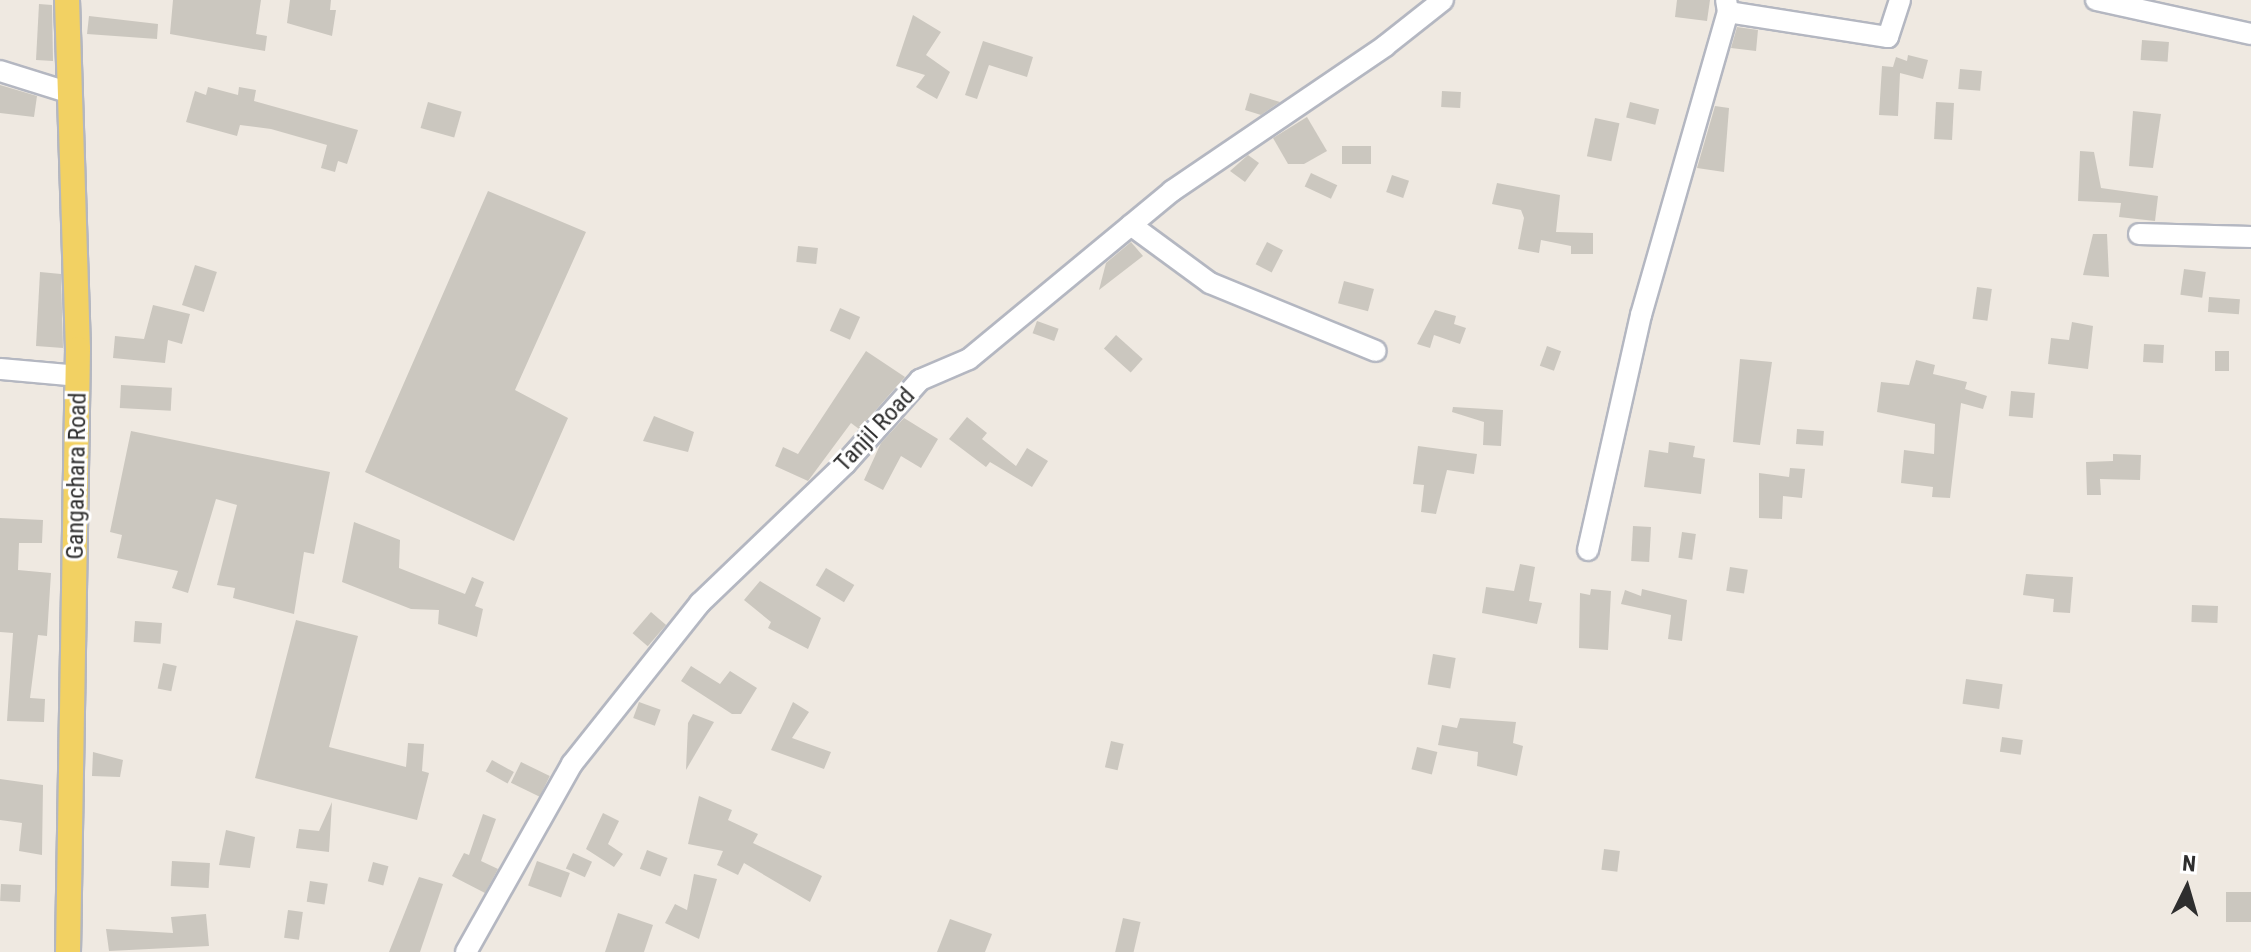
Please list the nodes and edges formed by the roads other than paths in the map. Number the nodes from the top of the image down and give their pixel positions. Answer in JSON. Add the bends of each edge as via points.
{"nodes":[{"id":1,"x":67,"y":0,"type":"edge"},
{"id":2,"x":1443,"y":0,"type":"edge"},
{"id":3,"x":1900,"y":0,"type":"edge"},
{"id":4,"x":2096,"y":0,"type":"edge"},
{"id":5,"x":1727,"y":6,"type":"edge"},
{"id":6,"x":2251,"y":34,"type":"edge"},
{"id":7,"x":0,"y":71,"type":"edge"},
{"id":8,"x":70,"y":93,"type":"junction"},
{"id":9,"x":1131,"y":225,"type":"junction"},
{"id":10,"x":2139,"y":234,"type":"dead end"},
{"id":11,"x":2251,"y":237,"type":"edge"},
{"id":12,"x":1376,"y":351,"type":"dead end"},
{"id":13,"x":0,"y":369,"type":"edge"},
{"id":14,"x":78,"y":376,"type":"junction"},
{"id":15,"x":1588,"y":550,"type":"dead end"},
{"id":16,"x":68,"y":952,"type":"edge"},
{"id":17,"x":466,"y":952,"type":"edge"}],
"edges":[{"from":1,"to":8,"type":"main road","name":"Gangachara Road"},
{"from":2,"to":9,"type":"street","name":"Tanjil Road"},
{"from":3,"to":5,"type":"street","via":[[1888,37]]},
{"from":4,"to":6,"type":"street"},
{"from":5,"to":15,"type":"street","via":[[1641,315]]},
{"from":7,"to":8,"type":"street"},
{"from":8,"to":14,"type":"main road","name":"Gangachara Road"},
{"from":9,"to":12,"type":"street","via":[[1210,283]]},
{"from":9,"to":17,"type":"street","name":"Tanjil Road","via":[[969,359],[920,380],[845,464],[700,603],[572,764]]},
{"from":10,"to":11,"type":"street"},
{"from":13,"to":14,"type":"street"},
{"from":14,"to":16,"type":"main road","name":"Gangachara Road"}]}
